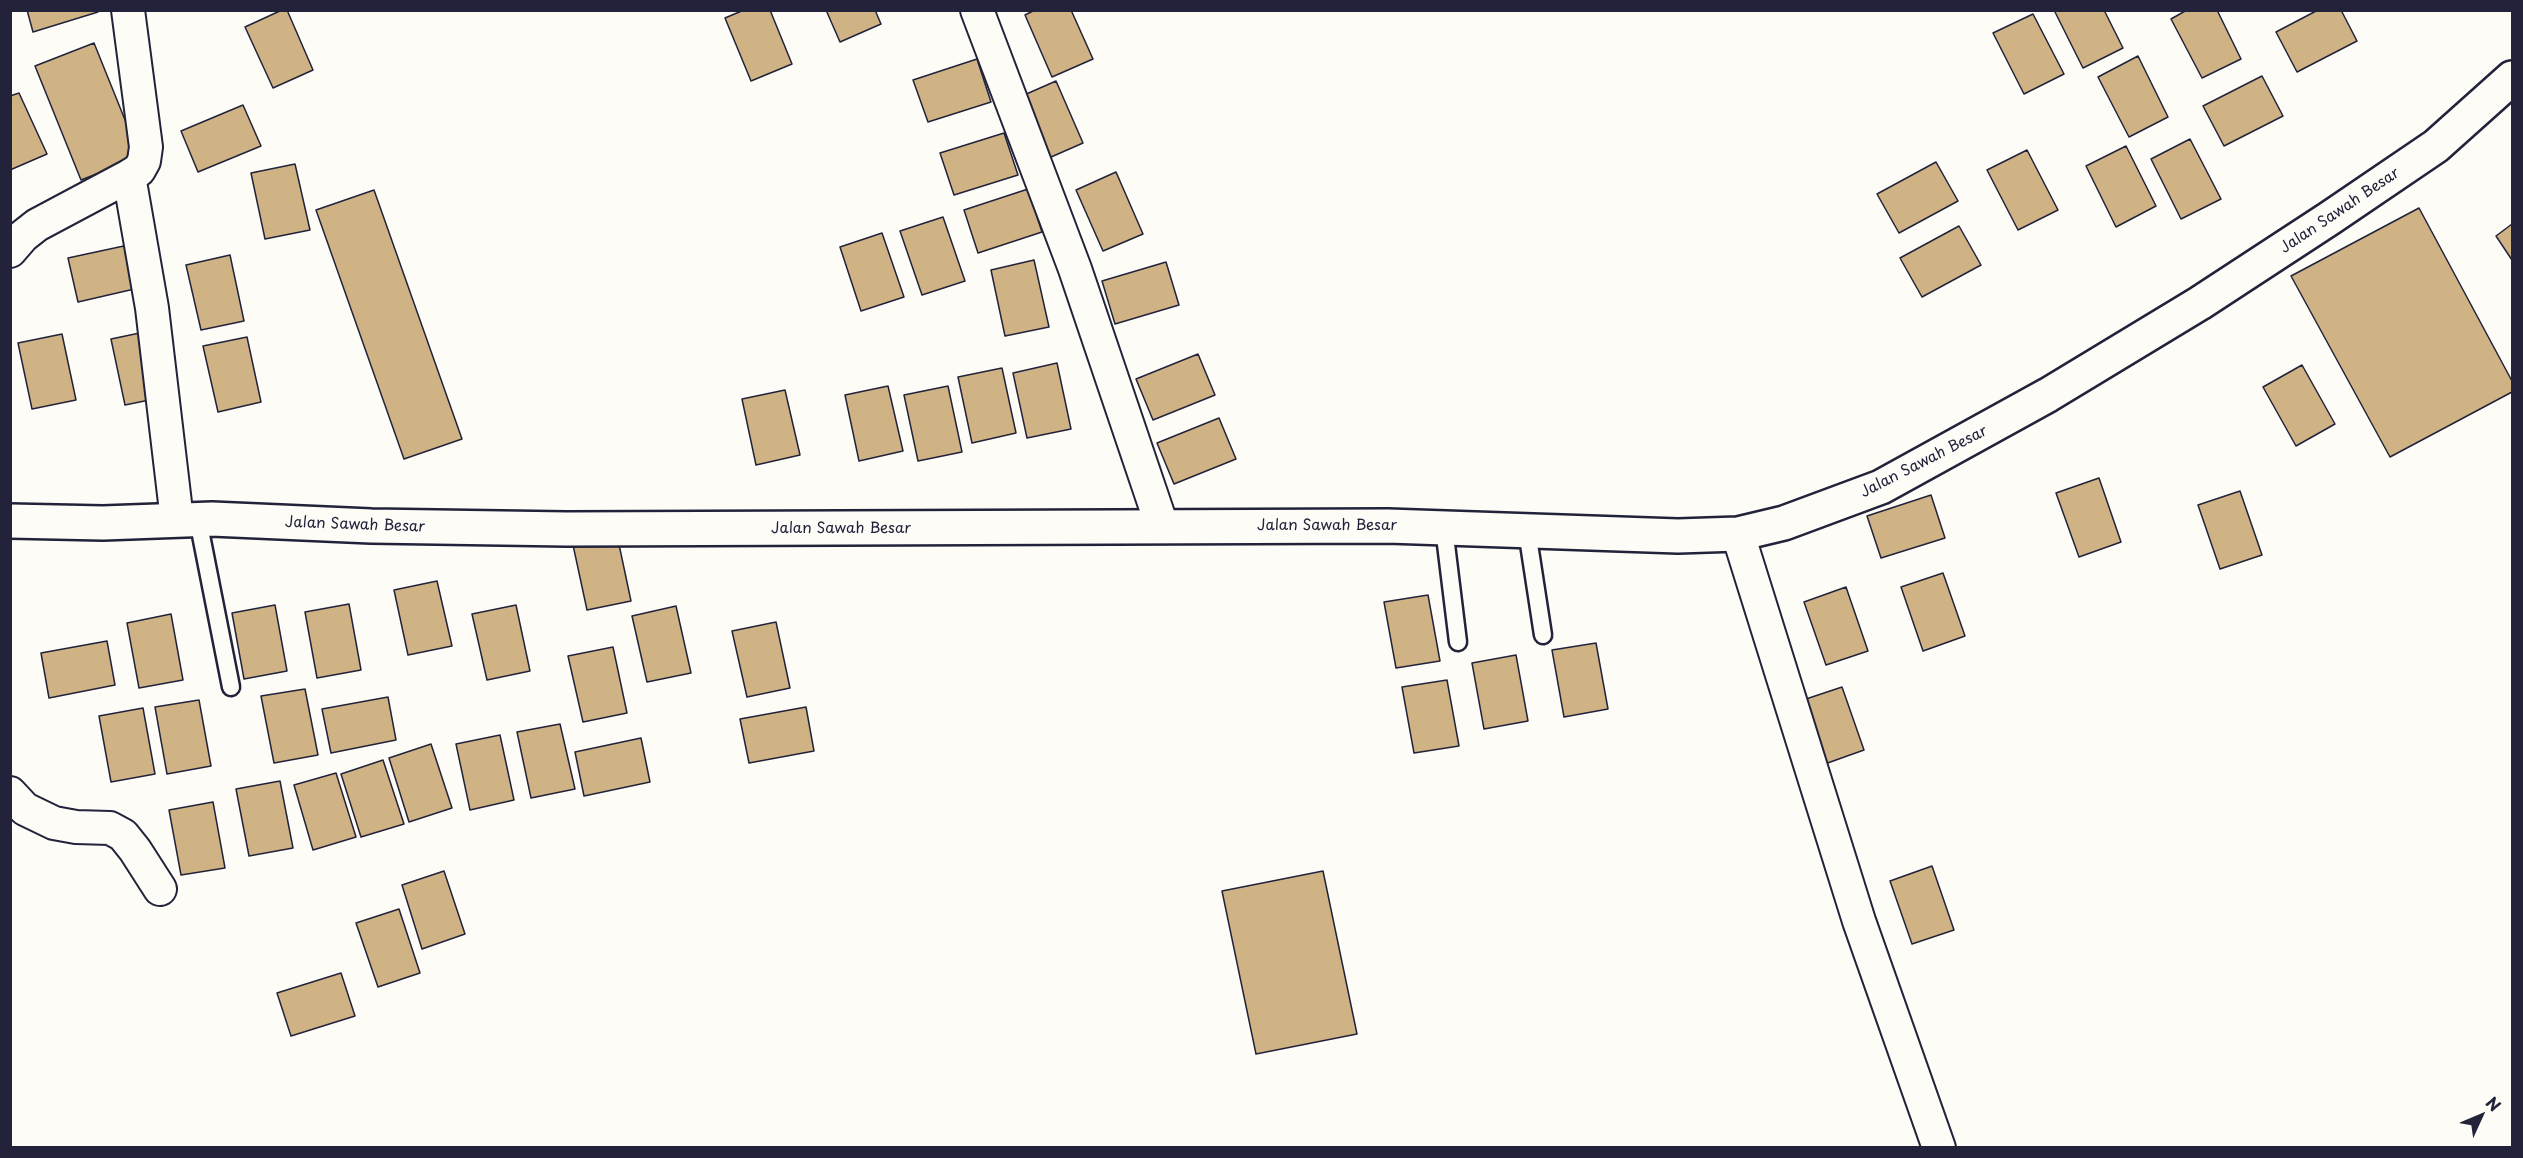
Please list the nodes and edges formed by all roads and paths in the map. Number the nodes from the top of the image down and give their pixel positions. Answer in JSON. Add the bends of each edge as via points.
{"nodes":[{"id":1,"x":128,"y":10,"type":"edge"},
{"id":2,"x":977,"y":10,"type":"edge"},
{"id":3,"x":2512,"y":78,"type":"edge"},
{"id":4,"x":129,"y":176,"type":"junction"},
{"id":5,"x":10,"y":251,"type":"edge"},
{"id":6,"x":187,"y":520,"type":"junction"},
{"id":7,"x":10,"y":521,"type":"edge"},
{"id":8,"x":1162,"y":526,"type":"junction"},
{"id":9,"x":1444,"y":528,"type":"junction"},
{"id":10,"x":1527,"y":531,"type":"junction"},
{"id":11,"x":1738,"y":534,"type":"junction"},
{"id":12,"x":1543,"y":635,"type":"dead end"},
{"id":13,"x":1458,"y":642,"type":"dead end"},
{"id":14,"x":231,"y":687,"type":"dead end"},
{"id":15,"x":10,"y":793,"type":"edge"},
{"id":16,"x":160,"y":889,"type":"dead end"},
{"id":17,"x":1939,"y":1148,"type":"edge"}],
"edges":[{"from":1,"to":4,"type":"street","via":[[146,147],[139,170]]},
{"from":2,"to":8,"type":"street","via":[[1075,269]]},
{"from":3,"to":11,"type":"main road","name":"Jalan Sawah Besar","via":[[2436,146],[2331,218],[2048,395],[1881,487],[1784,523]]},
{"from":4,"to":5,"type":"street","via":[[37,225]]},
{"from":4,"to":6,"type":"street"},
{"from":6,"to":7,"type":"main road","name":"Jalan Sawah Besar"},
{"from":6,"to":8,"type":"main road","name":"Jalan Sawah Besar","via":[[567,530]]},
{"from":6,"to":14,"type":"lane"},
{"from":8,"to":9,"type":"main road","name":"Jalan Sawah Besar"},
{"from":9,"to":10,"type":"main road","name":"Jalan Sawah Besar"},
{"from":9,"to":13,"type":"lane"},
{"from":10,"to":11,"type":"main road","name":"Jalan Sawah Besar"},
{"from":10,"to":12,"type":"lane"},
{"from":11,"to":17,"type":"street","via":[[1859,921]]},
{"from":15,"to":16,"type":"street","via":[[26,809],[54,823],[110,828],[123,835]]}]}
